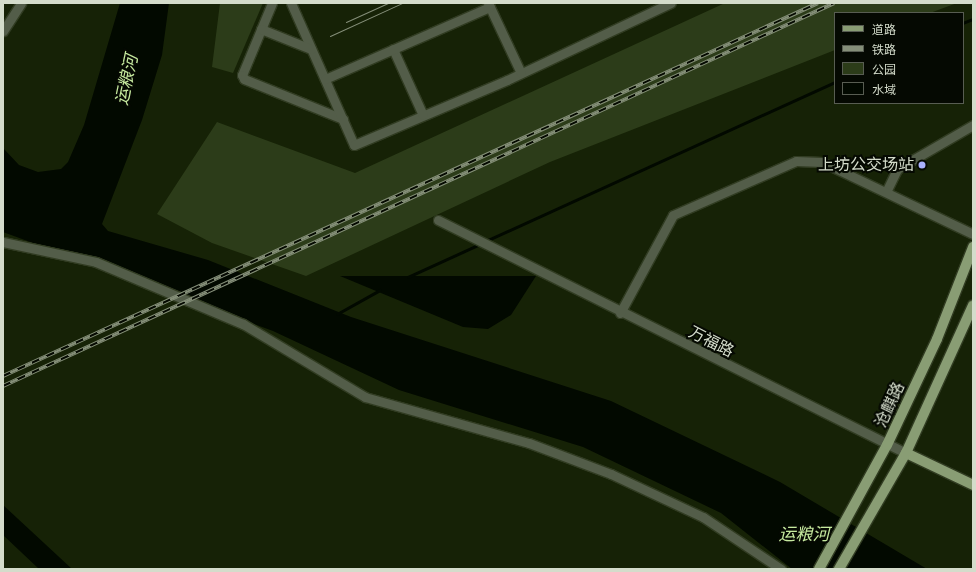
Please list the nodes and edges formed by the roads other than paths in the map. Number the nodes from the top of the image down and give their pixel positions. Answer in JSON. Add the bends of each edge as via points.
{"nodes":[{"id":1,"x":21,"y":3,"type":"edge"},
{"id":2,"x":272,"y":3,"type":"edge"},
{"id":3,"x":291,"y":3,"type":"edge"},
{"id":4,"x":670,"y":3,"type":"edge"},
{"id":5,"x":489,"y":5,"type":"edge"},
{"id":6,"x":261,"y":29,"type":"junction"},
{"id":7,"x":3,"y":32,"type":"edge"},
{"id":8,"x":311,"y":49,"type":"junction"},
{"id":9,"x":393,"y":49,"type":"junction"},
{"id":10,"x":521,"y":73,"type":"junction"},
{"id":11,"x":324,"y":79,"type":"junction"},
{"id":12,"x":423,"y":115,"type":"junction"},
{"id":13,"x":343,"y":119,"type":"junction"},
{"id":14,"x":973,"y":125,"type":"edge"},
{"id":15,"x":886,"y":192,"type":"junction"},
{"id":16,"x":438,"y":220,"type":"dead end"},
{"id":17,"x":973,"y":234,"type":"edge"},
{"id":18,"x":3,"y":242,"type":"edge"},
{"id":19,"x":973,"y":247,"type":"edge"},
{"id":20,"x":973,"y":305,"type":"edge"},
{"id":21,"x":620,"y":313,"type":"junction"},
{"id":22,"x":887,"y":445,"type":"junction"},
{"id":23,"x":906,"y":453,"type":"junction"},
{"id":24,"x":973,"y":486,"type":"edge"},
{"id":25,"x":778,"y":568,"type":"edge"},
{"id":26,"x":819,"y":569,"type":"edge"},
{"id":27,"x":839,"y":569,"type":"edge"}],
"edges":[{"from":1,"to":7,"type":"street"},
{"from":2,"to":6,"type":"street"},
{"from":3,"to":8,"type":"street"},
{"from":4,"to":10,"type":"street"},
{"from":5,"to":9,"type":"street"},
{"from":5,"to":10,"type":"street"},
{"from":6,"to":8,"type":"street"},
{"from":6,"to":13,"type":"street","via":[[242,75],[244,79]]},
{"from":8,"to":11,"type":"street"},
{"from":9,"to":11,"type":"street"},
{"from":9,"to":12,"type":"street"},
{"from":10,"to":12,"type":"street"},
{"from":11,"to":13,"type":"street"},
{"from":12,"to":13,"type":"street","via":[[354,145]]},
{"from":14,"to":15,"type":"street","via":[[897,169]]},
{"from":15,"to":17,"type":"street"},
{"from":15,"to":21,"type":"street","via":[[808,159],[796,161],[673,215]]},
{"from":16,"to":21,"type":"street","name":"万福路"},
{"from":18,"to":25,"type":"street","via":[[96,262],[243,324],[365,398],[529,444],[611,474],[703,517]]},
{"from":19,"to":22,"type":"main road","name":"沧麒路","via":[[937,339]]},
{"from":20,"to":23,"type":"main road"},
{"from":21,"to":22,"type":"street","name":"万福路"},
{"from":22,"to":23,"type":"street","name":"万福路"},
{"from":22,"to":26,"type":"main road","name":"沧麒路"},
{"from":23,"to":24,"type":"main road","name":"万福路"},
{"from":23,"to":27,"type":"main road"}]}
